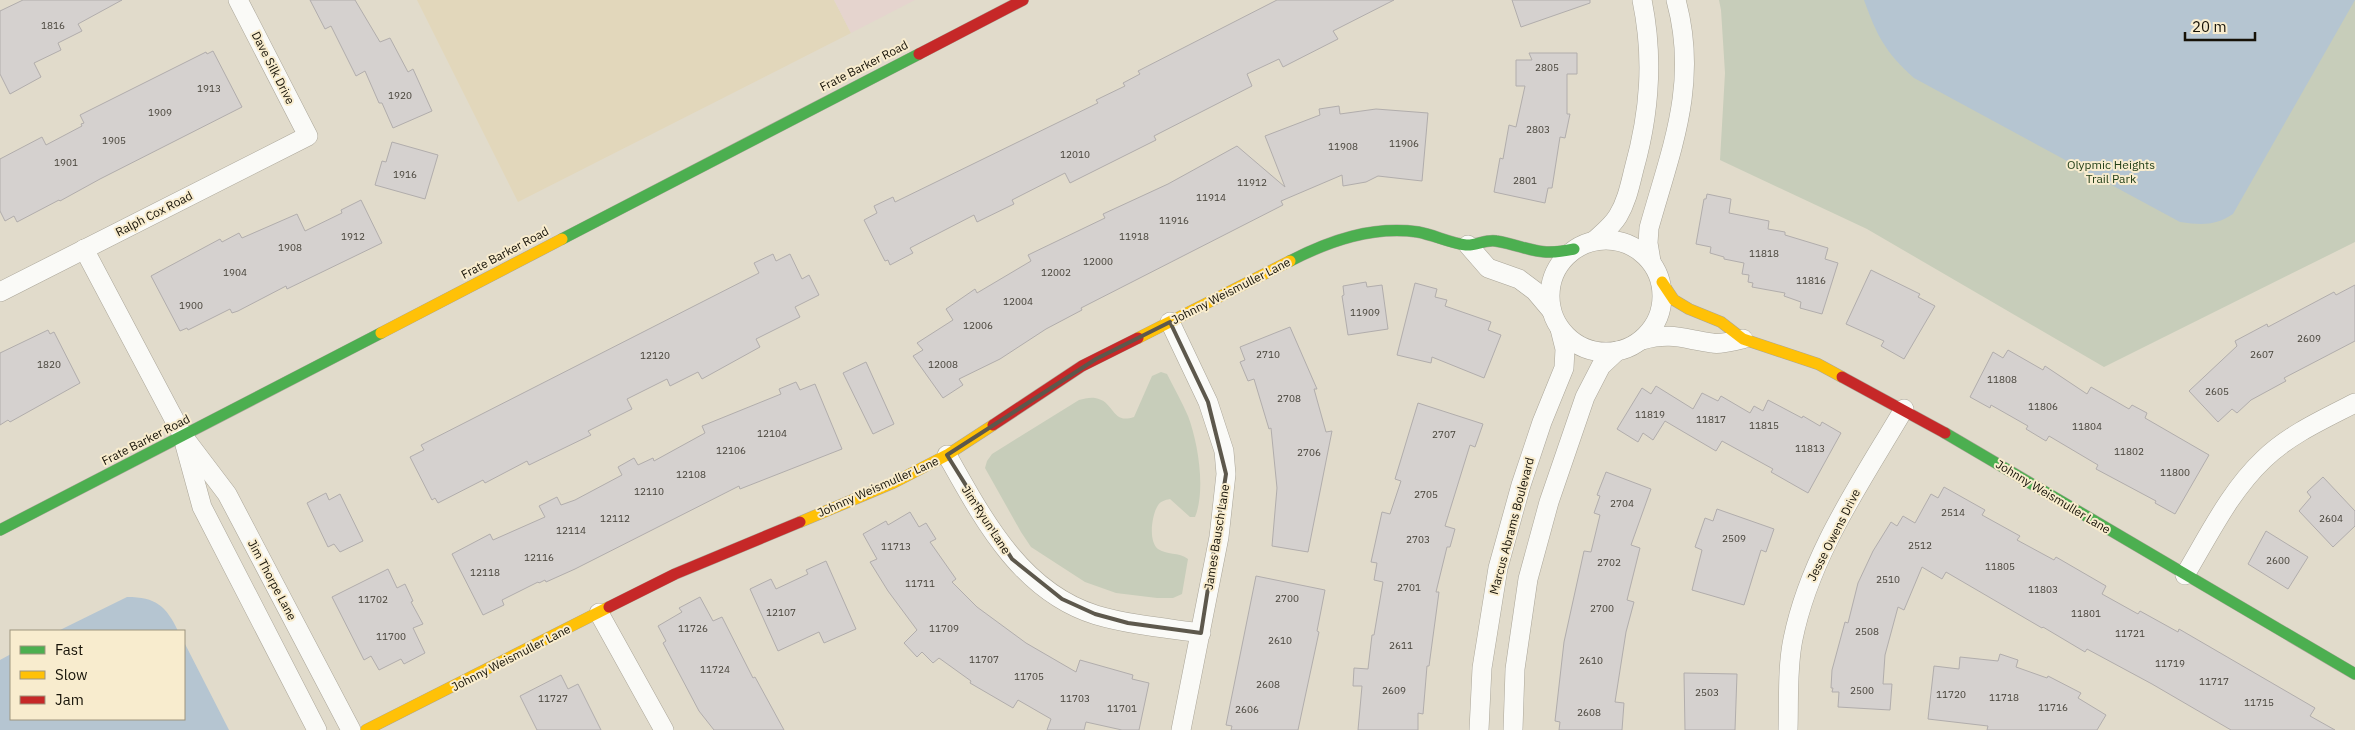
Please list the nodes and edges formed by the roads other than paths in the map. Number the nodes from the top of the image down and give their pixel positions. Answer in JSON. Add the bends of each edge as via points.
{"nodes":[{"id":1,"x":238,"y":0,"type":"edge"},
{"id":2,"x":1023,"y":0,"type":"edge"},
{"id":3,"x":1642,"y":0,"type":"edge"},
{"id":4,"x":1676,"y":0,"type":"edge"},
{"id":5,"x":308,"y":136,"type":"joint"},
{"id":6,"x":1595,"y":240,"type":"junction"},
{"id":7,"x":1468,"y":245,"type":"junction"},
{"id":8,"x":84,"y":249,"type":"junction"},
{"id":9,"x":1574,"y":249,"type":"junction"},
{"id":10,"x":1652,"y":261,"type":"junction"},
{"id":11,"x":1662,"y":282,"type":"junction"},
{"id":12,"x":0,"y":292,"type":"edge"},
{"id":13,"x":1551,"y":310,"type":"junction"},
{"id":14,"x":1170,"y":322,"type":"junction"},
{"id":15,"x":1560,"y":329,"type":"junction"},
{"id":16,"x":1642,"y":340,"type":"junction"},
{"id":17,"x":1743,"y":340,"type":"junction"},
{"id":18,"x":1617,"y":351,"type":"junction"},
{"id":19,"x":2355,"y":403,"type":"edge"},
{"id":20,"x":1904,"y":410,"type":"junction"},
{"id":21,"x":183,"y":436,"type":"junction"},
{"id":22,"x":947,"y":455,"type":"junction"},
{"id":23,"x":0,"y":530,"type":"edge"},
{"id":24,"x":2185,"y":575,"type":"junction"},
{"id":25,"x":599,"y":613,"type":"junction"},
{"id":26,"x":1201,"y":633,"type":"junction"},
{"id":27,"x":2355,"y":674,"type":"edge"},
{"id":28,"x":317,"y":730,"type":"edge"},
{"id":29,"x":350,"y":730,"type":"edge"},
{"id":30,"x":366,"y":730,"type":"edge"},
{"id":31,"x":664,"y":730,"type":"edge"},
{"id":32,"x":1181,"y":730,"type":"edge"},
{"id":33,"x":1479,"y":730,"type":"edge"},
{"id":34,"x":1513,"y":730,"type":"edge"},
{"id":35,"x":1788,"y":730,"type":"edge"}],
"edges":[{"from":1,"to":5,"type":"street","name":"Dave Silk Drive"},
{"from":2,"to":21,"type":"street","name":"Frate Barker Road"},
{"from":3,"to":6,"type":"street","via":[[1650,60],[1644,136],[1626,200],[1608,228]]},
{"from":4,"to":10,"type":"street","via":[[1684,58],[1683,101],[1676,139],[1649,228]]},
{"from":5,"to":8,"type":"street","name":"Ralph Cox Road"},
{"from":6,"to":9,"type":"street"},
{"from":6,"to":10,"type":"street","via":[[1626,242]]},
{"from":7,"to":9,"type":"street","name":"Johnny Weismuller Lane","via":[[1494,240],[1531,252],[1550,254]]},
{"from":7,"to":13,"type":"street","via":[[1488,268],[1519,280],[1536,291]]},
{"from":7,"to":14,"type":"street","name":"Johnny Weismuller Lane","via":[[1434,235],[1399,231],[1371,231],[1346,236],[1317,247]]},
{"from":8,"to":12,"type":"street","name":"Ralph Cox Road"},
{"from":8,"to":21,"type":"street","name":"Jim Thorpe Lane"},
{"from":9,"to":13,"type":"street","via":[[1553,276]]},
{"from":10,"to":11,"type":"street"},
{"from":11,"to":16,"type":"street","via":[[1660,314]]},
{"from":11,"to":17,"type":"street","name":"Johnny Weismuller Lane","via":[[1674,300],[1721,322]]},
{"from":13,"to":15,"type":"street"},
{"from":14,"to":22,"type":"street","name":"Johnny Weismuller Lane","via":[[1082,366]]},
{"from":14,"to":26,"type":"street","name":"James Bausch Lane","via":[[1208,402],[1224,451],[1226,474],[1219,538]]},
{"from":15,"to":18,"type":"street","via":[[1586,348],[1601,352]]},
{"from":15,"to":33,"type":"street","name":"Marcus Abrams Boulevard","via":[[1565,349],[1564,368],[1521,485],[1498,568],[1482,668]]},
{"from":16,"to":17,"type":"street","name":"Johnny Weismuller Lane","via":[[1660,335],[1684,336],[1714,344]]},
{"from":16,"to":18,"type":"street"},
{"from":17,"to":20,"type":"street","name":"Johnny Weismuller Lane","via":[[1818,364]]},
{"from":18,"to":34,"type":"street","via":[[1601,366],[1585,397],[1549,502],[1528,579],[1515,669]]},
{"from":19,"to":24,"type":"street","via":[[2284,442],[2264,459],[2234,492]]},
{"from":20,"to":24,"type":"street","name":"Johnny Weismuller Lane"},
{"from":20,"to":35,"type":"street","name":"Jesse Owens Drive","via":[[1839,520],[1810,580],[1793,640]]},
{"from":21,"to":23,"type":"street","name":"Frate Barker Road"},
{"from":21,"to":28,"type":"street","name":"Jim Thorpe Lane","via":[[202,508]]},
{"from":21,"to":29,"type":"street","name":"Jim Thorpe Lane","via":[[227,494]]},
{"from":22,"to":25,"type":"street","name":"Johnny Weismuller Lane","via":[[884,486],[675,574]]},
{"from":22,"to":26,"type":"street","name":"Jim Ryun Lane","via":[[980,513],[1012,559],[1062,599],[1094,614],[1120,621]]},
{"from":24,"to":27,"type":"street","name":"Johnny Weismuller Lane"},
{"from":25,"to":30,"type":"street","name":"Johnny Weismuller Lane"},
{"from":25,"to":31,"type":"street"},
{"from":26,"to":32,"type":"street","name":"James Bausch Lane"}]}
